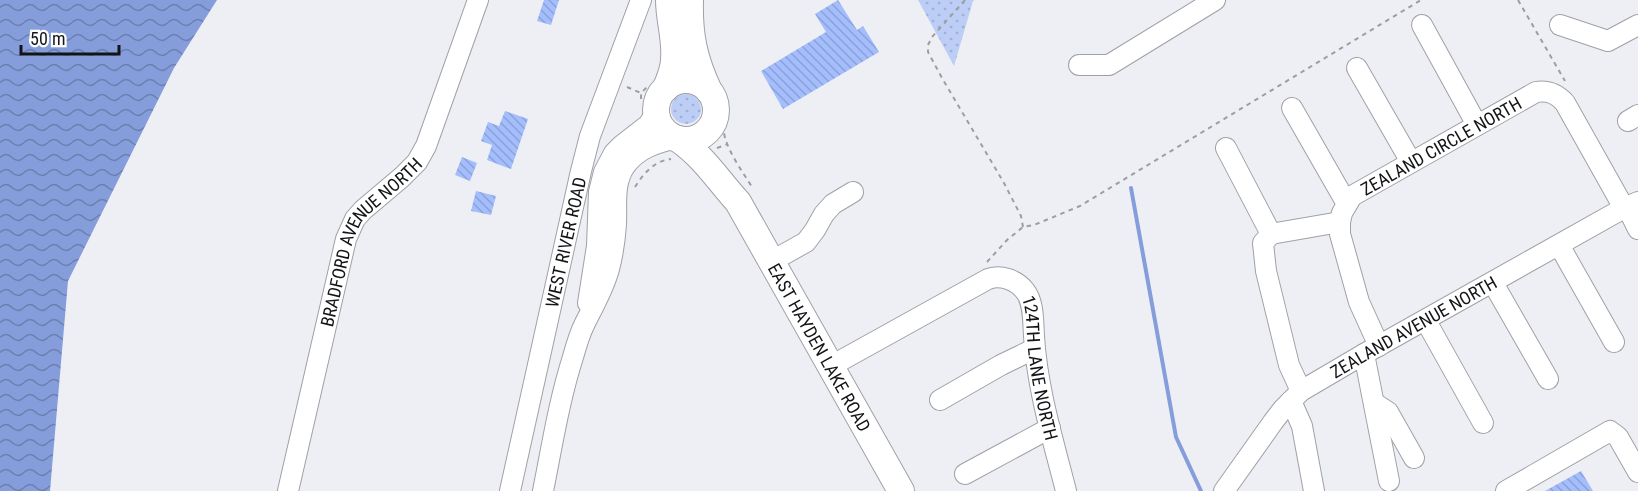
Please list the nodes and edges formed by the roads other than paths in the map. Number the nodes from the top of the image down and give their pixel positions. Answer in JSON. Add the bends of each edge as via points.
{"nodes":[{"id":1,"x":478,"y":0,"type":"edge"},
{"id":2,"x":640,"y":0,"type":"edge"},
{"id":3,"x":669,"y":0,"type":"edge"},
{"id":4,"x":690,"y":0,"type":"edge"},
{"id":5,"x":1215,"y":0,"type":"edge"},
{"id":6,"x":1422,"y":25,"type":"dead end"},
{"id":7,"x":1560,"y":25,"type":"dead end"},
{"id":8,"x":1638,"y":25,"type":"edge"},
{"id":9,"x":1079,"y":65,"type":"dead end"},
{"id":10,"x":1357,"y":68,"type":"dead end"},
{"id":11,"x":709,"y":90,"type":"junction"},
{"id":12,"x":662,"y":97,"type":"junction"},
{"id":13,"x":1292,"y":108,"type":"dead end"},
{"id":14,"x":714,"y":122,"type":"junction"},
{"id":15,"x":1476,"y":125,"type":"junction"},
{"id":16,"x":677,"y":139,"type":"junction"},
{"id":17,"x":1227,"y":147,"type":"dead end"},
{"id":18,"x":1411,"y":162,"type":"junction"},
{"id":19,"x":853,"y":192,"type":"dead end"},
{"id":20,"x":738,"y":202,"type":"junction"},
{"id":21,"x":1631,"y":205,"type":"edge"},
{"id":22,"x":1343,"y":213,"type":"junction"},
{"id":23,"x":1638,"y":229,"type":"edge"},
{"id":24,"x":1271,"y":234,"type":"junction"},
{"id":25,"x":1559,"y":245,"type":"junction"},
{"id":26,"x":772,"y":261,"type":"junction"},
{"id":27,"x":1493,"y":283,"type":"junction"},
{"id":28,"x":1426,"y":321,"type":"junction"},
{"id":29,"x":585,"y":324,"type":"junction"},
{"id":30,"x":1614,"y":342,"type":"dead end"},
{"id":31,"x":1034,"y":349,"type":"junction"},
{"id":32,"x":1372,"y":350,"type":"junction"},
{"id":33,"x":831,"y":366,"type":"junction"},
{"id":34,"x":1548,"y":379,"type":"dead end"},
{"id":35,"x":1296,"y":396,"type":"junction"},
{"id":36,"x":940,"y":400,"type":"dead end"},
{"id":37,"x":1374,"y":403,"type":"junction"},
{"id":38,"x":1483,"y":423,"type":"dead end"},
{"id":39,"x":1050,"y":428,"type":"junction"},
{"id":40,"x":1414,"y":458,"type":"dead end"},
{"id":41,"x":1638,"y":472,"type":"edge"},
{"id":42,"x":965,"y":474,"type":"dead end"},
{"id":43,"x":1389,"y":482,"type":"dead end"},
{"id":44,"x":288,"y":491,"type":"edge"},
{"id":45,"x":510,"y":491,"type":"edge"},
{"id":46,"x":543,"y":491,"type":"edge"},
{"id":47,"x":901,"y":491,"type":"edge"},
{"id":48,"x":1066,"y":491,"type":"edge"},
{"id":49,"x":1224,"y":491,"type":"edge"},
{"id":50,"x":1314,"y":491,"type":"edge"},
{"id":51,"x":1506,"y":491,"type":"edge"}],
"edges":[{"from":1,"to":44,"type":"street","name":"BRADFORD AVENUE NORTH","via":[[426,146],[410,170],[363,210],[346,239]]},
{"from":2,"to":45,"type":"street","name":"WEST RIVER ROAD","via":[[590,136]]},
{"from":3,"to":12,"type":"main road","name":"WEST RIVER ROAD","via":[[675,58]]},
{"from":4,"to":11,"type":"main road","via":[[693,49]]},
{"from":5,"to":9,"type":"street","via":[[1109,66]]},
{"from":6,"to":15,"type":"street"},
{"from":7,"to":8,"type":"street","via":[[1608,40]]},
{"from":10,"to":18,"type":"street"},
{"from":11,"to":12,"type":"main road","via":[[696,82],[679,82]]},
{"from":11,"to":14,"type":"main road","via":[[716,106]]},
{"from":12,"to":16,"type":"main road","via":[[658,118],[662,127]]},
{"from":12,"to":29,"type":"street","name":"WEST RIVER ROAD","via":[[648,125],[614,153],[601,182],[597,246]]},
{"from":13,"to":22,"type":"street"},
{"from":14,"to":16,"type":"main road","via":[[695,139]]},
{"from":14,"to":20,"type":"main road","name":"EAST HAYDEN LAKE ROAD","via":[[713,142]]},
{"from":15,"to":18,"type":"street","name":"ZEALAND CIRCLE NORTH"},
{"from":15,"to":21,"type":"street","name":"ZEALAND CIRCLE NORTH","via":[[1536,92],[1552,92],[1565,103]]},
{"from":16,"to":20,"type":"main road","name":"EAST HAYDEN LAKE ROAD","via":[[710,167]]},
{"from":16,"to":29,"type":"street","name":"WEST RIVER ROAD","via":[[640,150],[619,177],[611,261],[601,294]]},
{"from":17,"to":24,"type":"street"},
{"from":18,"to":22,"type":"street","name":"ZEALAND CIRCLE NORTH","via":[[1352,196]]},
{"from":19,"to":26,"type":"street","via":[[833,204],[806,242]]},
{"from":20,"to":26,"type":"main road","name":"EAST HAYDEN LAKE ROAD"},
{"from":21,"to":23,"type":"street","name":"ZEALAND CIRCLE NORTH"},
{"from":21,"to":25,"type":"street","name":"ZEALAND AVENUE NORTH"},
{"from":22,"to":24,"type":"street"},
{"from":22,"to":32,"type":"street","via":[[1340,234]]},
{"from":24,"to":35,"type":"street","via":[[1263,243],[1266,271]]},
{"from":25,"to":27,"type":"street","name":"ZEALAND AVENUE NORTH"},
{"from":25,"to":30,"type":"street"},
{"from":26,"to":33,"type":"main road","name":"EAST HAYDEN LAKE ROAD"},
{"from":27,"to":28,"type":"street","name":"ZEALAND AVENUE NORTH"},
{"from":27,"to":34,"type":"street"},
{"from":28,"to":32,"type":"street","name":"ZEALAND AVENUE NORTH"},
{"from":28,"to":38,"type":"street"},
{"from":29,"to":46,"type":"street","name":"WEST RIVER ROAD","via":[[564,388]]},
{"from":31,"to":33,"type":"street","name":"124TH LANE NORTH","via":[[1032,311],[1025,290],[1011,280],[993,277]]},
{"from":31,"to":36,"type":"street"},
{"from":31,"to":39,"type":"street","name":"124TH LANE NORTH"},
{"from":32,"to":35,"type":"street","name":"ZEALAND AVENUE NORTH"},
{"from":32,"to":37,"type":"street"},
{"from":33,"to":47,"type":"main road","name":"EAST HAYDEN LAKE ROAD"},
{"from":35,"to":49,"type":"street","name":"ZEALAND AVENUE NORTH"},
{"from":35,"to":50,"type":"street"},
{"from":37,"to":40,"type":"street","via":[[1388,412]]},
{"from":37,"to":43,"type":"street"},
{"from":39,"to":42,"type":"street"},
{"from":39,"to":48,"type":"street","name":"124TH LANE NORTH"},
{"from":41,"to":51,"type":"street","via":[[1618,437],[1610,431]]}]}
